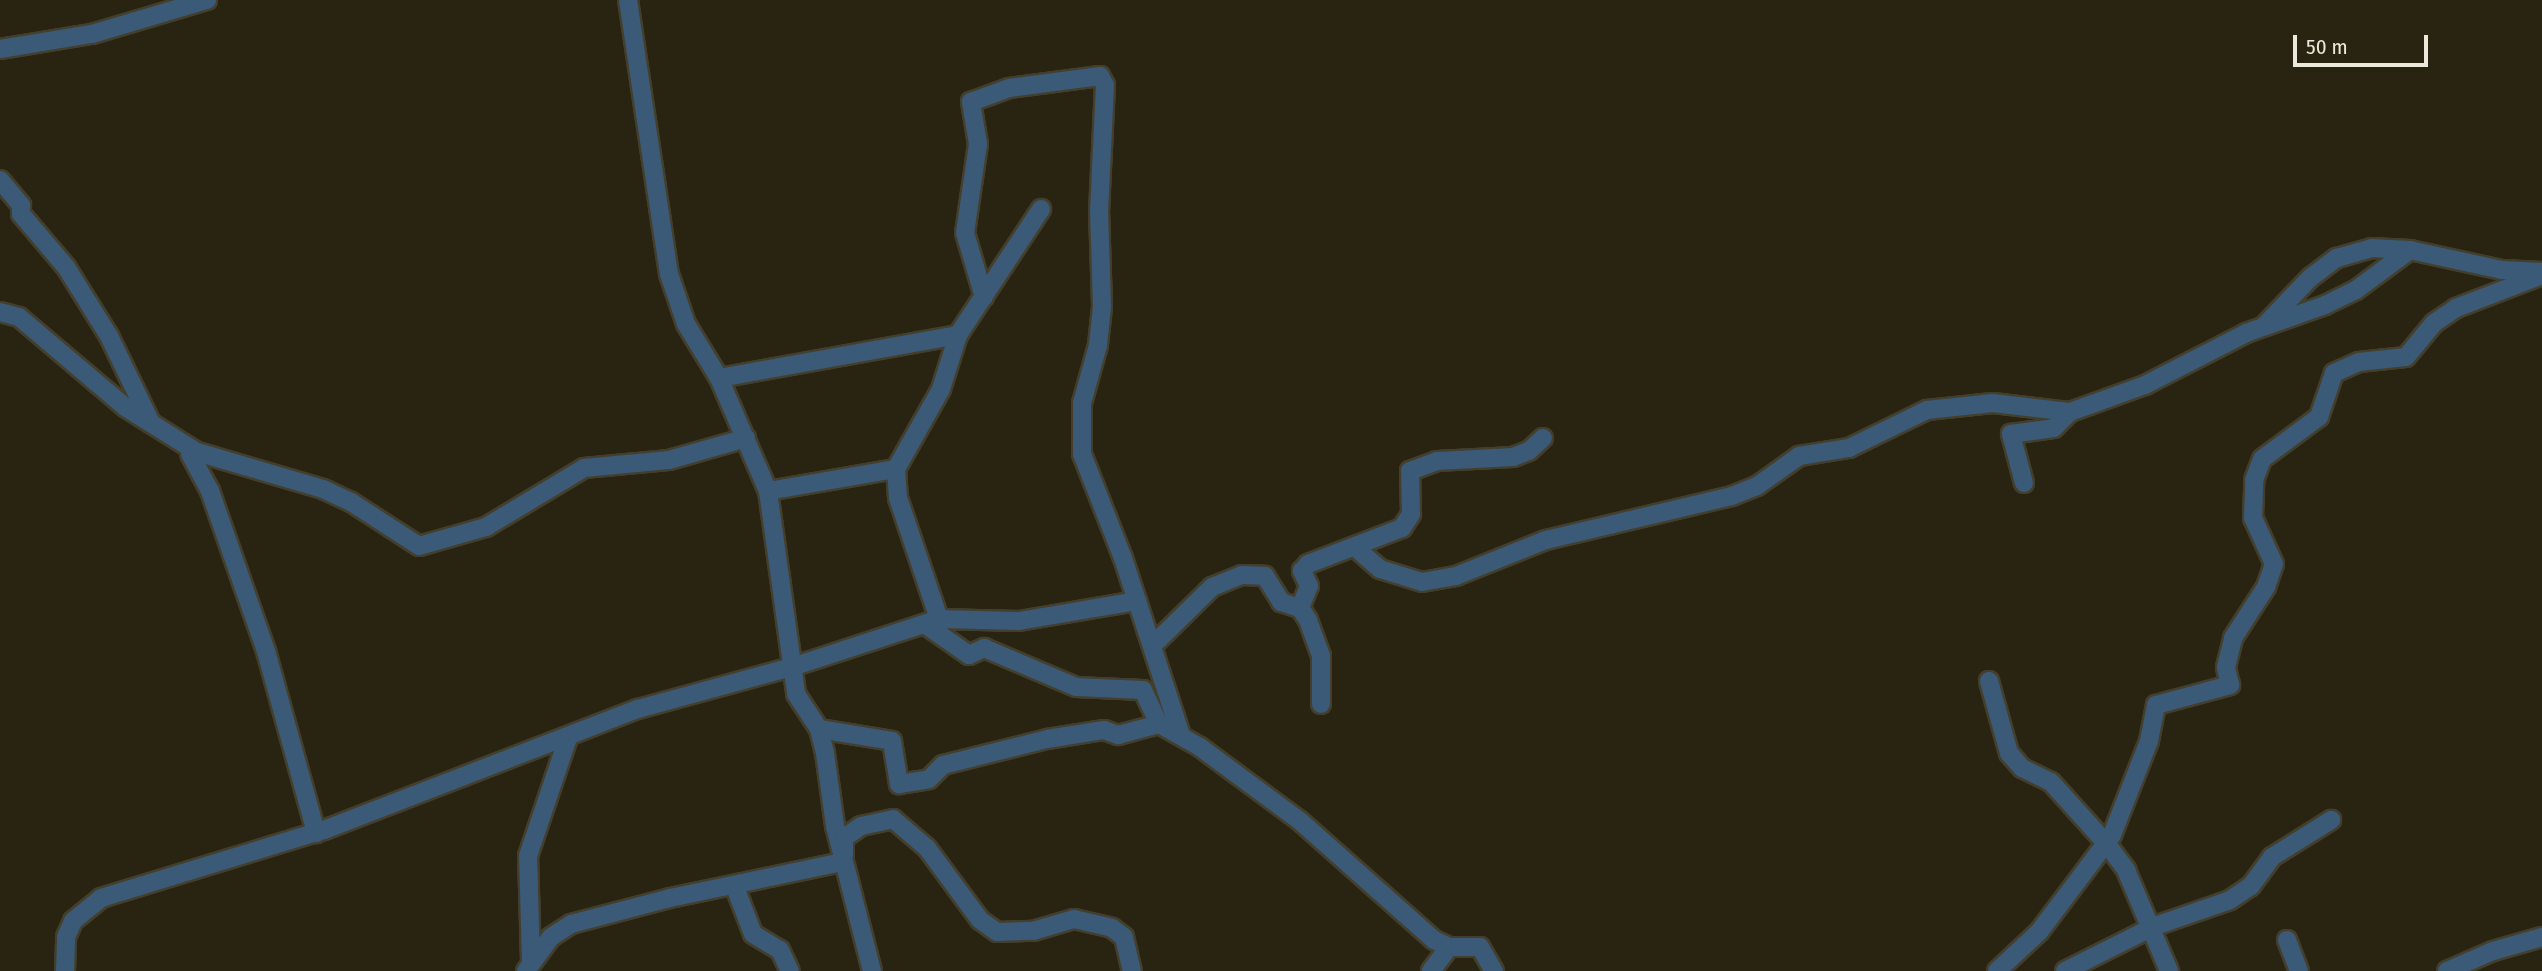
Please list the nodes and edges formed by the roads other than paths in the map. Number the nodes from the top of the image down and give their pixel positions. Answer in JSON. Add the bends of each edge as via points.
{"nodes":[{"id":1,"x":207,"y":0,"type":"edge"},
{"id":2,"x":628,"y":0,"type":"edge"},
{"id":3,"x":1,"y":51,"type":"edge"},
{"id":4,"x":0,"y":180,"type":"edge"},
{"id":5,"x":21,"y":205,"type":"junction"},
{"id":6,"x":0,"y":206,"type":"edge"},
{"id":7,"x":1041,"y":209,"type":"dead end"},
{"id":8,"x":2410,"y":250,"type":"junction"},
{"id":9,"x":2542,"y":274,"type":"edge"},
{"id":10,"x":984,"y":297,"type":"junction"},
{"id":11,"x":0,"y":312,"type":"edge"},
{"id":12,"x":2264,"y":326,"type":"junction"},
{"id":13,"x":958,"y":335,"type":"junction"},
{"id":14,"x":719,"y":378,"type":"junction"},
{"id":15,"x":2070,"y":412,"type":"junction"},
{"id":16,"x":153,"y":426,"type":"junction"},
{"id":17,"x":746,"y":438,"type":"junction"},
{"id":18,"x":1543,"y":438,"type":"dead end"},
{"id":19,"x":190,"y":454,"type":"dead end"},
{"id":20,"x":896,"y":469,"type":"junction"},
{"id":21,"x":2024,"y":483,"type":"dead end"},
{"id":22,"x":768,"y":491,"type":"junction"},
{"id":23,"x":1357,"y":549,"type":"junction"},
{"id":24,"x":1137,"y":601,"type":"junction"},
{"id":25,"x":1300,"y":608,"type":"junction"},
{"id":26,"x":932,"y":622,"type":"junction"},
{"id":27,"x":1153,"y":645,"type":"junction"},
{"id":28,"x":795,"y":666,"type":"junction"},
{"id":29,"x":1989,"y":681,"type":"dead end"},
{"id":30,"x":1321,"y":704,"type":"dead end"},
{"id":31,"x":1158,"y":724,"type":"junction"},
{"id":32,"x":818,"y":729,"type":"junction"},
{"id":33,"x":1181,"y":735,"type":"junction"},
{"id":34,"x":568,"y":738,"type":"junction"},
{"id":35,"x":2331,"y":820,"type":"dead end"},
{"id":36,"x":316,"y":833,"type":"junction"},
{"id":37,"x":2106,"y":842,"type":"junction"},
{"id":38,"x":843,"y":863,"type":"junction"},
{"id":39,"x":735,"y":887,"type":"junction"},
{"id":40,"x":2148,"y":929,"type":"junction"},
{"id":41,"x":2542,"y":937,"type":"edge"},
{"id":42,"x":2287,"y":940,"type":"dead end"},
{"id":43,"x":1449,"y":947,"type":"junction"},
{"id":44,"x":529,"y":966,"type":"edge"},
{"id":45,"x":65,"y":971,"type":"edge"},
{"id":46,"x":790,"y":971,"type":"edge"},
{"id":47,"x":872,"y":971,"type":"edge"},
{"id":48,"x":1132,"y":971,"type":"edge"},
{"id":49,"x":1431,"y":971,"type":"edge"},
{"id":50,"x":1494,"y":971,"type":"edge"},
{"id":51,"x":1997,"y":971,"type":"edge"},
{"id":52,"x":2065,"y":971,"type":"edge"},
{"id":53,"x":2169,"y":971,"type":"edge"},
{"id":54,"x":2299,"y":971,"type":"edge"},
{"id":55,"x":2447,"y":971,"type":"edge"}],
"edges":[{"from":1,"to":3,"type":"street","via":[[92,34]]},
{"from":2,"to":14,"type":"street","via":[[670,274],[686,324]]},
{"from":4,"to":5,"type":"street"},
{"from":5,"to":6,"type":"street"},
{"from":5,"to":16,"type":"street","via":[[21,214],[66,267],[109,335]]},
{"from":7,"to":10,"type":"street"},
{"from":8,"to":9,"type":"street"},
{"from":8,"to":12,"type":"street","via":[[2356,290]]},
{"from":8,"to":12,"type":"street","via":[[2372,248],[2337,257]]},
{"from":9,"to":37,"type":"street","via":[[2456,308],[2434,323],[2406,357],[2359,362],[2334,373],[2319,417],[2262,459],[2254,480],[2253,518],[2274,564],[2266,587],[2233,638],[2226,667],[2230,685],[2156,705],[2149,741]]},
{"from":10,"to":13,"type":"street"},
{"from":10,"to":24,"type":"street","via":[[965,233],[978,144],[971,102],[1009,88],[1100,76],[1105,85],[1099,210],[1102,307],[1098,345],[1082,403],[1082,454]]},
{"from":11,"to":16,"type":"street","via":[[19,317]]},
{"from":12,"to":15,"type":"street","via":[[2145,385]]},
{"from":13,"to":14,"type":"street"},
{"from":13,"to":20,"type":"street","via":[[941,389]]},
{"from":14,"to":17,"type":"street"},
{"from":15,"to":21,"type":"street","via":[[2054,428],[2011,434]]},
{"from":15,"to":23,"type":"street","via":[[1993,404],[1927,410],[1849,448],[1799,456],[1757,486],[1732,496],[1546,540],[1456,576],[1422,582],[1381,569]]},
{"from":16,"to":17,"type":"street","via":[[197,452],[337,495],[419,546],[486,527],[584,468],[669,460]]},
{"from":17,"to":22,"type":"street"},
{"from":18,"to":23,"type":"street","via":[[1530,451],[1513,457],[1437,461],[1410,471],[1410,514],[1402,528]]},
{"from":19,"to":36,"type":"street","via":[[210,491],[266,651]]},
{"from":20,"to":22,"type":"street"},
{"from":20,"to":26,"type":"street","via":[[898,498]]},
{"from":22,"to":28,"type":"street"},
{"from":23,"to":25,"type":"street","via":[[1336,551],[1304,567],[1309,586]]},
{"from":24,"to":26,"type":"street","via":[[1019,621]]},
{"from":24,"to":27,"type":"street"},
{"from":25,"to":27,"type":"street","via":[[1281,602],[1265,576],[1242,575],[1212,587]]},
{"from":25,"to":30,"type":"street","via":[[1321,656]]},
{"from":26,"to":28,"type":"street"},
{"from":26,"to":31,"type":"street","via":[[969,655],[984,648],[1076,687],[1143,690]]},
{"from":27,"to":33,"type":"street"},
{"from":28,"to":32,"type":"street","via":[[796,694]]},
{"from":28,"to":34,"type":"street","via":[[674,696]]},
{"from":29,"to":37,"type":"street","via":[[2009,753],[2022,768],[2051,782]]},
{"from":31,"to":32,"type":"street","via":[[1118,735],[1104,730],[1047,739],[943,765],[929,779],[899,784],[892,741]]},
{"from":31,"to":33,"type":"street"},
{"from":32,"to":38,"type":"street"},
{"from":33,"to":43,"type":"street","via":[[1300,821],[1434,940]]},
{"from":34,"to":36,"type":"street"},
{"from":34,"to":44,"type":"street","via":[[528,856]]},
{"from":35,"to":40,"type":"street","via":[[2272,857],[2251,886],[2230,900]]},
{"from":36,"to":45,"type":"street","via":[[101,898],[73,921],[66,937]]},
{"from":37,"to":40,"type":"street","via":[[2126,870]]},
{"from":37,"to":51,"type":"street","via":[[2039,932]]},
{"from":38,"to":39,"type":"street"},
{"from":38,"to":47,"type":"street"},
{"from":38,"to":48,"type":"street","via":[[844,838],[861,826],[893,819],[927,848],[980,920],[992,929],[1006,934],[1032,931],[1074,919],[1112,928],[1124,937]]},
{"from":39,"to":44,"type":"street","via":[[681,895],[571,925],[551,937]]},
{"from":39,"to":46,"type":"street","via":[[753,934],[780,950]]},
{"from":40,"to":52,"type":"street"},
{"from":40,"to":53,"type":"street"},
{"from":41,"to":55,"type":"street"},
{"from":42,"to":54,"type":"street"},
{"from":43,"to":49,"type":"street"},
{"from":43,"to":50,"type":"street","via":[[1480,947]]}]}
